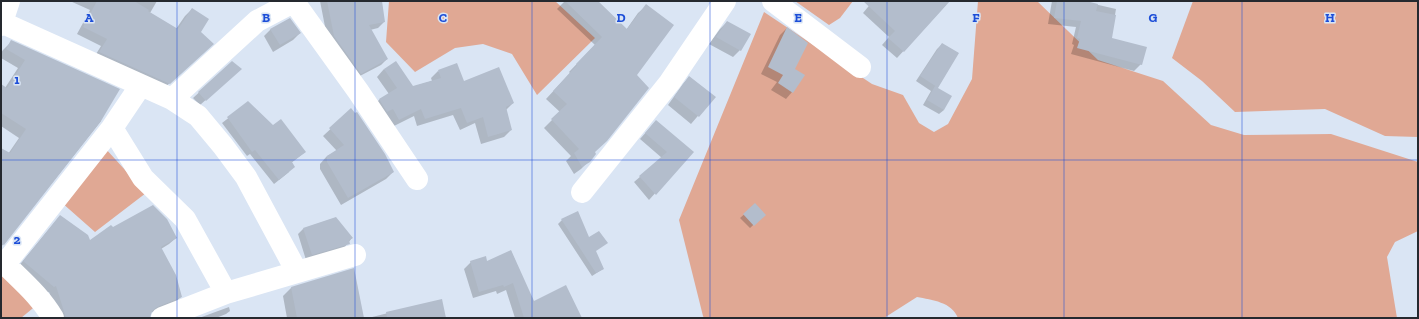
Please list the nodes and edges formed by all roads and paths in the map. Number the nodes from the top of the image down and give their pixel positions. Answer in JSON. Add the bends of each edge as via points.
{"nodes":[{"id":1,"x":9,"y":1,"type":"edge"},
{"id":2,"x":294,"y":1,"type":"edge"},
{"id":3,"x":725,"y":1,"type":"edge"},
{"id":4,"x":773,"y":1,"type":"edge"},
{"id":5,"x":2,"y":24,"type":"edge"},
{"id":6,"x":860,"y":67,"type":"dead end"},
{"id":7,"x":141,"y":85,"type":"junction"},
{"id":8,"x":172,"y":99,"type":"junction"},
{"id":9,"x":112,"y":128,"type":"junction"},
{"id":10,"x":417,"y":179,"type":"dead end"},
{"id":11,"x":582,"y":192,"type":"dead end"},
{"id":12,"x":355,"y":255,"type":"dead end"},
{"id":13,"x":3,"y":263,"type":"edge"},
{"id":14,"x":297,"y":272,"type":"junction"},
{"id":15,"x":226,"y":293,"type":"junction"},
{"id":16,"x":53,"y":318,"type":"edge"},
{"id":17,"x":162,"y":318,"type":"edge"}],
"edges":[{"from":1,"to":5,"type":"street"},
{"from":2,"to":8,"type":"street","via":[[257,20]]},
{"from":2,"to":10,"type":"street"},
{"from":3,"to":11,"type":"street","via":[[670,82]]},
{"from":4,"to":6,"type":"street"},
{"from":5,"to":7,"type":"street"},
{"from":7,"to":8,"type":"street"},
{"from":7,"to":9,"type":"street"},
{"from":8,"to":14,"type":"street","via":[[198,116],[246,177]]},
{"from":9,"to":13,"type":"street"},
{"from":9,"to":15,"type":"street","via":[[143,178],[185,219]]},
{"from":12,"to":14,"type":"street"},
{"from":13,"to":16,"type":"street","via":[[38,296]]},
{"from":14,"to":15,"type":"street"},
{"from":15,"to":17,"type":"street"}]}
